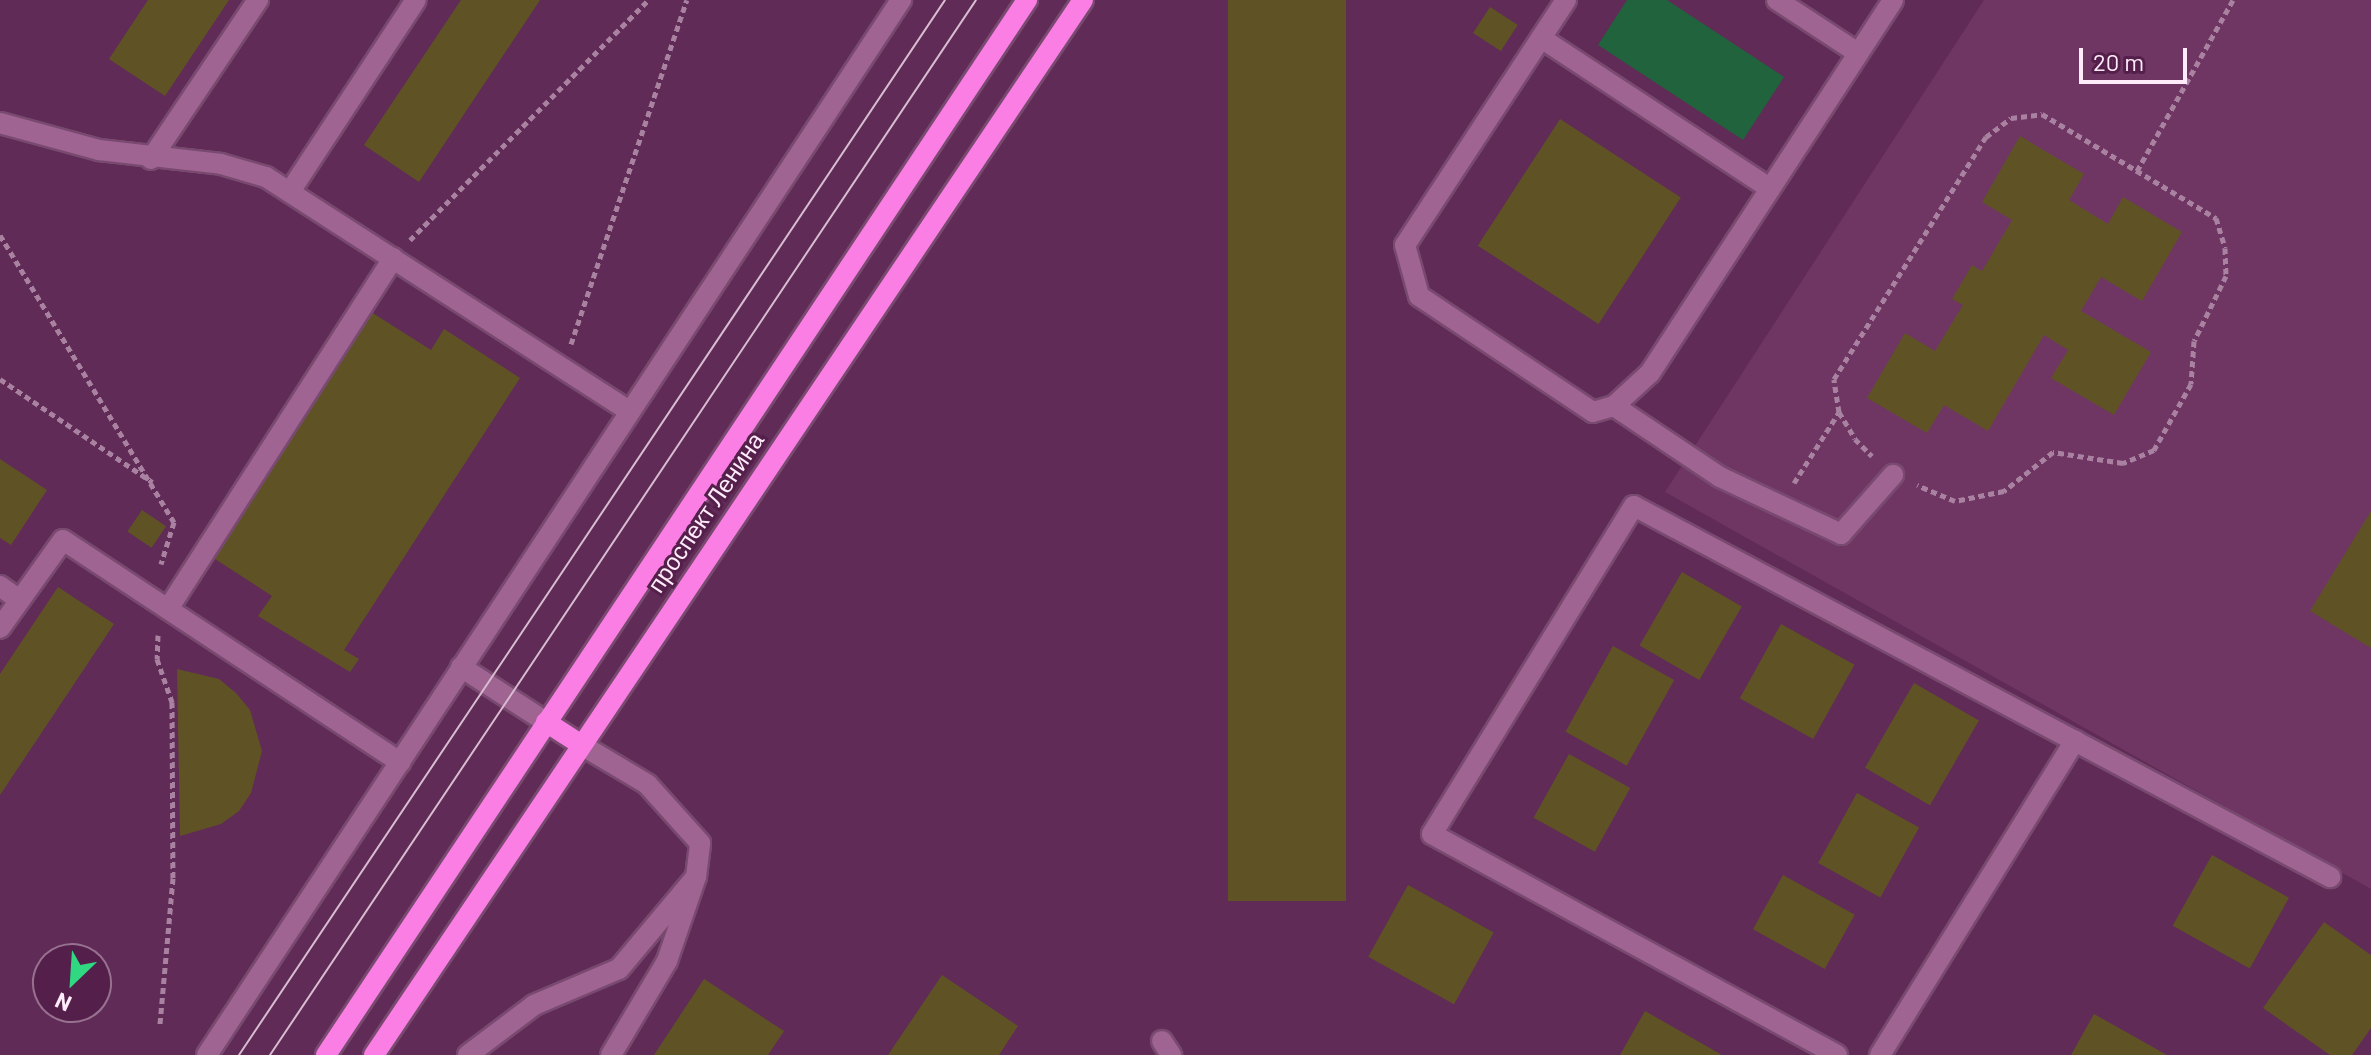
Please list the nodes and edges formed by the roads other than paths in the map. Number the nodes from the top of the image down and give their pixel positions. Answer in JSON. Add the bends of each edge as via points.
{"nodes":[{"id":1,"x":258,"y":0,"type":"edge"},
{"id":2,"x":416,"y":0,"type":"edge"},
{"id":3,"x":901,"y":0,"type":"edge"},
{"id":4,"x":1027,"y":0,"type":"edge"},
{"id":5,"x":1083,"y":0,"type":"edge"},
{"id":6,"x":1566,"y":0,"type":"edge"},
{"id":7,"x":1777,"y":0,"type":"edge"},
{"id":8,"x":1893,"y":0,"type":"edge"},
{"id":9,"x":1541,"y":38,"type":"junction"},
{"id":10,"x":1858,"y":53,"type":"junction"},
{"id":11,"x":0,"y":123,"type":"edge"},
{"id":12,"x":151,"y":159,"type":"junction"},
{"id":13,"x":1768,"y":187,"type":"junction"},
{"id":14,"x":291,"y":190,"type":"junction"},
{"id":15,"x":393,"y":258,"type":"junction"},
{"id":16,"x":1614,"y":406,"type":"junction"},
{"id":17,"x":628,"y":410,"type":"junction"},
{"id":18,"x":1893,"y":475,"type":"road end"},
{"id":19,"x":0,"y":586,"type":"edge"},
{"id":20,"x":19,"y":600,"type":"junction"},
{"id":21,"x":160,"y":604,"type":"junction"},
{"id":22,"x":0,"y":628,"type":"edge"},
{"id":23,"x":461,"y":667,"type":"junction"},
{"id":24,"x":546,"y":722,"type":"junction"},
{"id":25,"x":2075,"y":741,"type":"junction"},
{"id":26,"x":580,"y":744,"type":"junction"},
{"id":27,"x":400,"y":762,"type":"junction"},
{"id":28,"x":696,"y":877,"type":"junction"},
{"id":29,"x":2330,"y":877,"type":"dead end"},
{"id":30,"x":207,"y":1055,"type":"edge"},
{"id":31,"x":326,"y":1055,"type":"edge"},
{"id":32,"x":374,"y":1055,"type":"edge"},
{"id":33,"x":468,"y":1055,"type":"edge"},
{"id":34,"x":611,"y":1055,"type":"edge"},
{"id":35,"x":1837,"y":1055,"type":"edge"},
{"id":36,"x":1880,"y":1055,"type":"edge"}],
"edges":[{"from":1,"to":12,"type":"street"},
{"from":2,"to":14,"type":"street"},
{"from":3,"to":17,"type":"street"},
{"from":4,"to":24,"type":"main road","name":"проспект Ленина"},
{"from":5,"to":26,"type":"main road","name":"проспект Ленина"},
{"from":6,"to":9,"type":"street"},
{"from":7,"to":10,"type":"street"},
{"from":8,"to":10,"type":"street"},
{"from":9,"to":13,"type":"street"},
{"from":9,"to":16,"type":"street","via":[[1405,245],[1419,296],[1593,412]]},
{"from":10,"to":13,"type":"street"},
{"from":11,"to":12,"type":"street","via":[[48,139]]},
{"from":12,"to":14,"type":"street","via":[[241,168]]},
{"from":13,"to":16,"type":"street","via":[[1650,373]]},
{"from":14,"to":15,"type":"street"},
{"from":15,"to":17,"type":"street"},
{"from":15,"to":21,"type":"street"},
{"from":16,"to":18,"type":"street","via":[[1720,477],[1841,534]]},
{"from":17,"to":23,"type":"street"},
{"from":19,"to":20,"type":"street"},
{"from":20,"to":21,"type":"street","via":[[63,540]]},
{"from":20,"to":22,"type":"street"},
{"from":21,"to":27,"type":"street"},
{"from":23,"to":24,"type":"street"},
{"from":23,"to":27,"type":"street"},
{"from":24,"to":26,"type":"main road"},
{"from":24,"to":31,"type":"main road","name":"проспект Ленина"},
{"from":25,"to":29,"type":"street"},
{"from":25,"to":35,"type":"street","via":[[1634,506],[1432,834]]},
{"from":25,"to":36,"type":"street"},
{"from":26,"to":28,"type":"street","via":[[647,784],[700,843]]},
{"from":26,"to":32,"type":"main road","name":"проспект Ленина"},
{"from":27,"to":30,"type":"street"},
{"from":28,"to":33,"type":"street","via":[[619,969],[534,1005]]},
{"from":28,"to":34,"type":"street","via":[[667,961]]}]}
